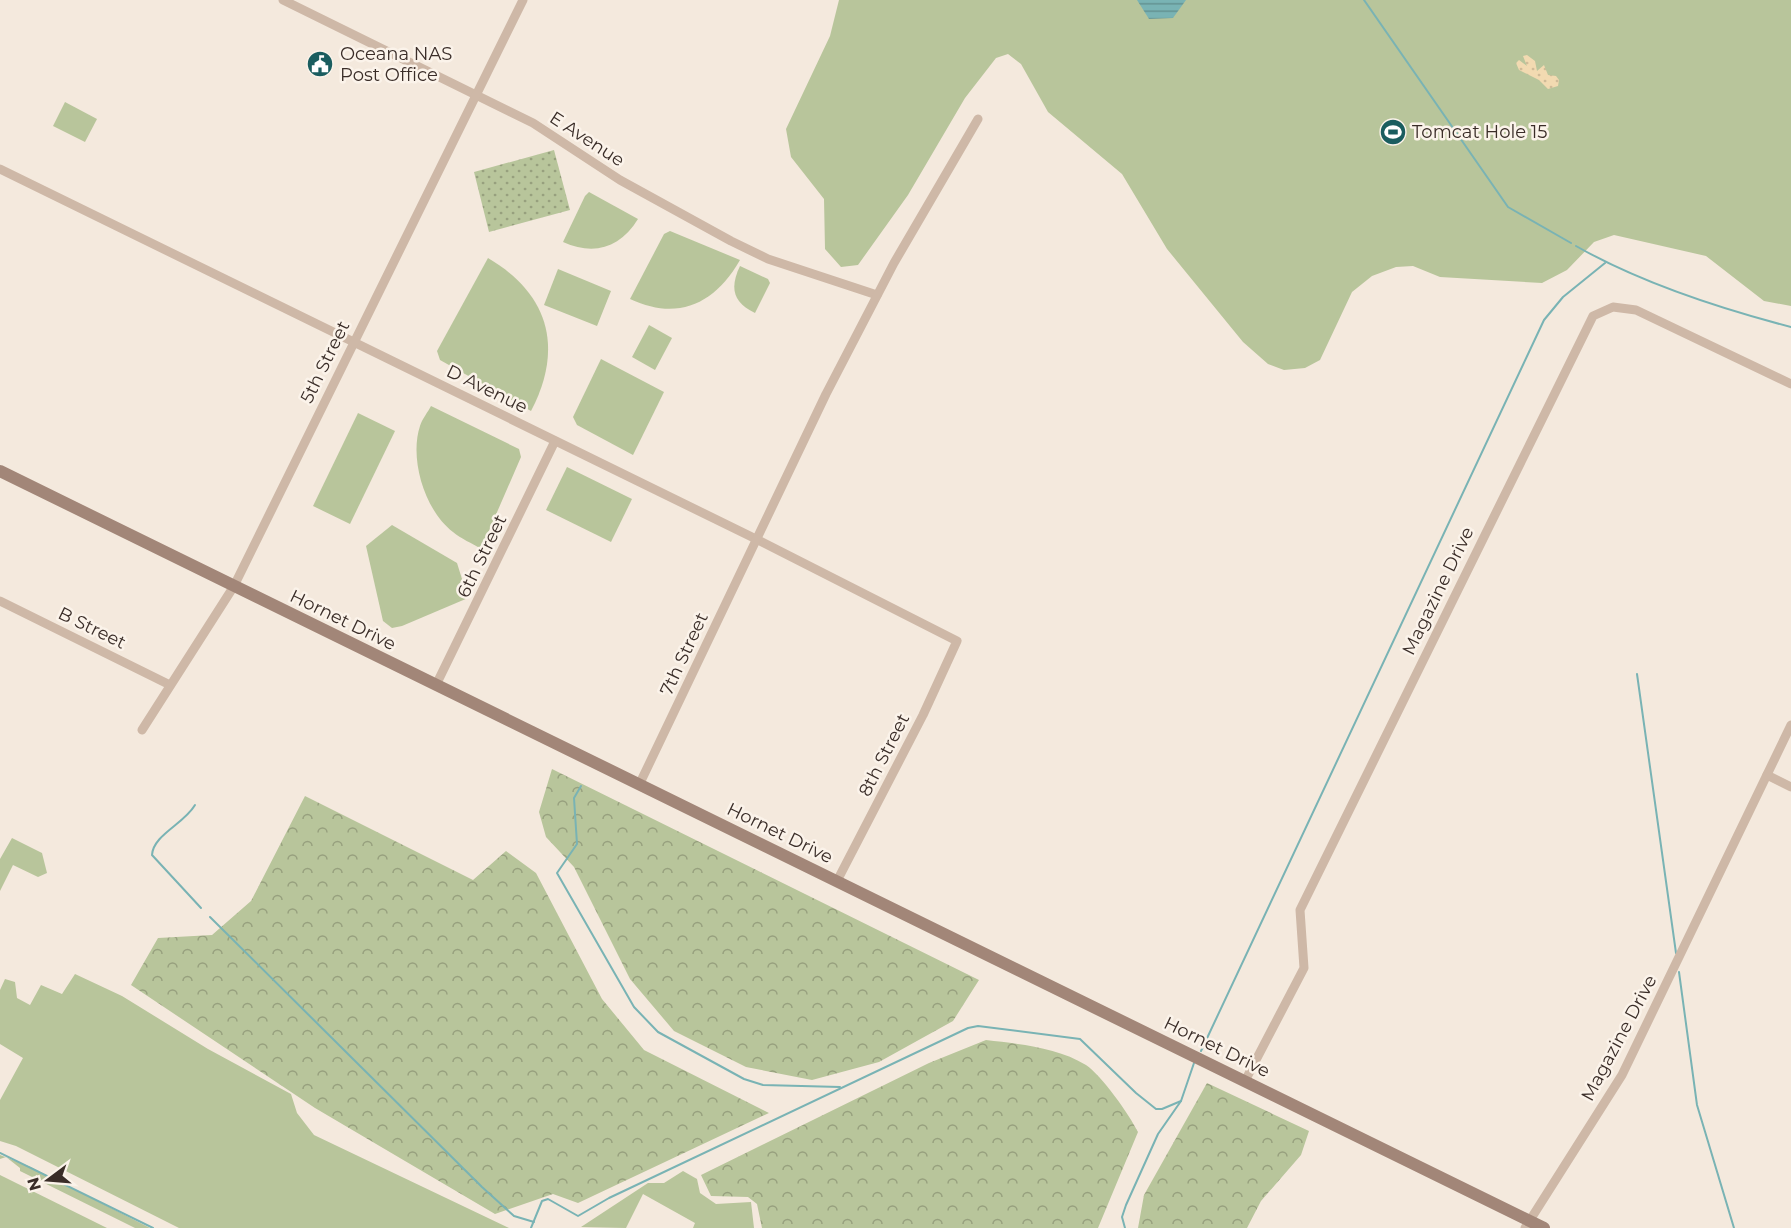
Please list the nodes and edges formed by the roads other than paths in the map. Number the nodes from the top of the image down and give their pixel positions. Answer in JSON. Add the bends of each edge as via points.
{"nodes":[{"id":1,"x":283,"y":0,"type":"edge"},
{"id":2,"x":523,"y":0,"type":"edge"},
{"id":3,"x":475,"y":94,"type":"junction"},
{"id":4,"x":978,"y":119,"type":"dead end"},
{"id":5,"x":0,"y":169,"type":"edge"},
{"id":6,"x":877,"y":295,"type":"junction"},
{"id":7,"x":355,"y":341,"type":"junction"},
{"id":8,"x":1791,"y":384,"type":"edge"},
{"id":9,"x":555,"y":441,"type":"junction"},
{"id":10,"x":0,"y":471,"type":"edge"},
{"id":11,"x":756,"y":539,"type":"junction"},
{"id":12,"x":234,"y":586,"type":"junction"},
{"id":13,"x":0,"y":601,"type":"edge"},
{"id":14,"x":957,"y":641,"type":"joint"},
{"id":15,"x":170,"y":685,"type":"junction"},
{"id":16,"x":436,"y":685,"type":"junction"},
{"id":17,"x":1791,"y":726,"type":"edge"},
{"id":18,"x":142,"y":730,"type":"dead end"},
{"id":19,"x":1767,"y":775,"type":"junction"},
{"id":20,"x":640,"y":783,"type":"junction"},
{"id":21,"x":1791,"y":787,"type":"edge"},
{"id":22,"x":837,"y":881,"type":"junction"},
{"id":23,"x":1245,"y":1081,"type":"junction"},
{"id":24,"x":1528,"y":1225,"type":"edge"},
{"id":25,"x":1544,"y":1228,"type":"edge"}],
"edges":[{"from":1,"to":3,"type":"street","name":"E Avenue"},
{"from":2,"to":3,"type":"street","name":"5th Street"},
{"from":3,"to":6,"type":"street","name":"E Avenue","via":[[533,123],[620,180],[731,241],[768,259]]},
{"from":3,"to":7,"type":"street","name":"5th Street"},
{"from":4,"to":6,"type":"street","name":"7th Street"},
{"from":5,"to":7,"type":"street","name":"D Avenue"},
{"from":6,"to":11,"type":"street","name":"7th Street"},
{"from":7,"to":9,"type":"street","name":"D Avenue"},
{"from":7,"to":12,"type":"street","name":"5th Street"},
{"from":8,"to":23,"type":"street","name":"Magazine Drive","via":[[1636,310],[1613,307],[1593,316],[1300,910],[1304,968]]},
{"from":9,"to":11,"type":"street","name":"D Avenue"},
{"from":9,"to":16,"type":"street","name":"6th Street"},
{"from":10,"to":12,"type":"main road","name":"Hornet Drive"},
{"from":11,"to":14,"type":"street","name":"D Avenue"},
{"from":11,"to":20,"type":"street","name":"7th Street"},
{"from":12,"to":15,"type":"street","name":"5th Street"},
{"from":12,"to":16,"type":"main road","name":"Hornet Drive"},
{"from":13,"to":15,"type":"street","name":"B Street"},
{"from":14,"to":22,"type":"street","name":"8th Street"},
{"from":15,"to":18,"type":"street","name":"5th Street"},
{"from":16,"to":20,"type":"main road","name":"Hornet Drive"},
{"from":17,"to":19,"type":"street","name":"Magazine Drive"},
{"from":19,"to":21,"type":"street"},
{"from":19,"to":24,"type":"street","name":"Magazine Drive","via":[[1622,1075]]},
{"from":20,"to":22,"type":"main road","name":"Hornet Drive"},
{"from":22,"to":23,"type":"main road","name":"Hornet Drive"},
{"from":23,"to":24,"type":"main road","name":"Hornet Drive"},
{"from":24,"to":25,"type":"main road","name":"Hornet Drive"}]}
